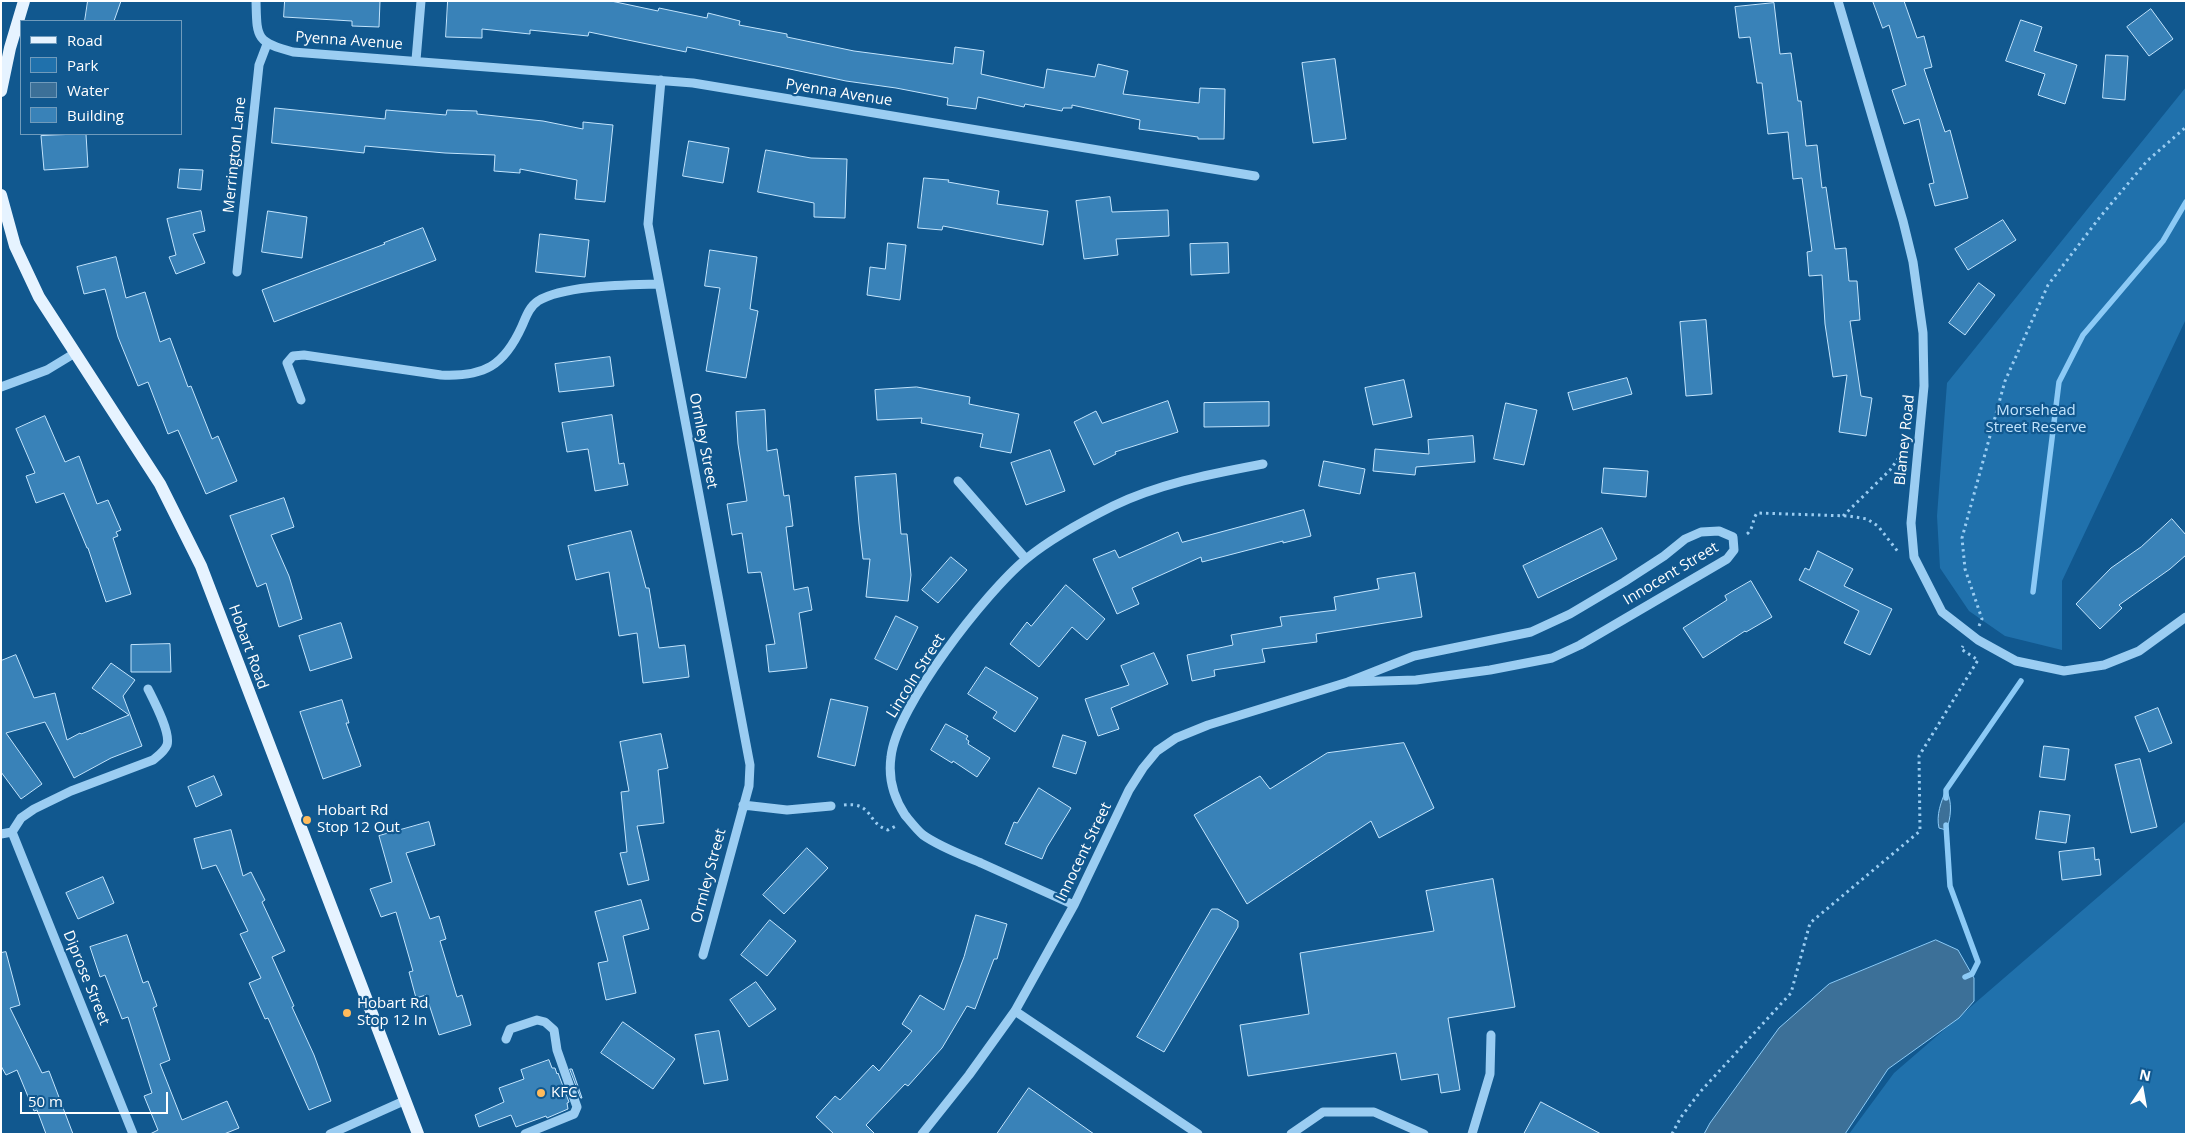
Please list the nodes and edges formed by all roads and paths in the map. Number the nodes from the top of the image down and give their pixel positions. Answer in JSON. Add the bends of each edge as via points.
{"nodes":[{"id":1,"x":24,"y":1,"type":"edge"},
{"id":2,"x":256,"y":1,"type":"edge"},
{"id":3,"x":421,"y":1,"type":"edge"},
{"id":4,"x":1838,"y":1,"type":"edge"},
{"id":5,"x":267,"y":44,"type":"junction"},
{"id":6,"x":416,"y":60,"type":"junction"},
{"id":7,"x":661,"y":80,"type":"junction"},
{"id":8,"x":1,"y":91,"type":"edge"},
{"id":9,"x":2186,"y":127,"type":"edge"},
{"id":10,"x":1255,"y":176,"type":"dead end"},
{"id":11,"x":1,"y":195,"type":"edge"},
{"id":12,"x":237,"y":272,"type":"dead end"},
{"id":13,"x":659,"y":284,"type":"junction"},
{"id":14,"x":76,"y":353,"type":"junction"},
{"id":15,"x":1,"y":387,"type":"edge"},
{"id":16,"x":301,"y":400,"type":"dead end"},
{"id":17,"x":1905,"y":456,"type":"dead end"},
{"id":18,"x":1263,"y":464,"type":"dead end"},
{"id":19,"x":958,"y":480,"type":"dead end"},
{"id":20,"x":1842,"y":516,"type":"junction"},
{"id":21,"x":1746,"y":534,"type":"dead end"},
{"id":22,"x":1900,"y":554,"type":"dead end"},
{"id":23,"x":1026,"y":559,"type":"junction"},
{"id":24,"x":2186,"y":617,"type":"edge"},
{"id":25,"x":1979,"y":626,"type":"dead end"},
{"id":26,"x":1963,"y":646,"type":"dead end"},
{"id":27,"x":1348,"y":682,"type":"junction"},
{"id":28,"x":148,"y":689,"type":"dead end"},
{"id":29,"x":743,"y":805,"type":"junction"},
{"id":30,"x":831,"y":806,"type":"joint"},
{"id":31,"x":909,"y":820,"type":"junction"},
{"id":32,"x":12,"y":832,"type":"junction"},
{"id":33,"x":1,"y":834,"type":"edge"},
{"id":34,"x":1074,"y":905,"type":"junction"},
{"id":35,"x":703,"y":954,"type":"dead end"},
{"id":36,"x":1014,"y":1011,"type":"junction"},
{"id":37,"x":1491,"y":1034,"type":"dead end"},
{"id":38,"x":506,"y":1039,"type":"dead end"},
{"id":39,"x":406,"y":1100,"type":"junction"},
{"id":40,"x":133,"y":1134,"type":"edge"},
{"id":41,"x":330,"y":1134,"type":"edge"},
{"id":42,"x":418,"y":1134,"type":"edge"},
{"id":43,"x":525,"y":1134,"type":"edge"},
{"id":44,"x":922,"y":1134,"type":"edge"},
{"id":45,"x":1198,"y":1134,"type":"edge"},
{"id":46,"x":1291,"y":1134,"type":"edge"},
{"id":47,"x":1424,"y":1134,"type":"edge"},
{"id":48,"x":1472,"y":1134,"type":"edge"},
{"id":49,"x":1672,"y":1134,"type":"edge"}],
"edges":[{"from":1,"to":8,"type":"main road"},
{"from":2,"to":5,"type":"street","via":[[257,30]]},
{"from":3,"to":6,"type":"street","name":"Pyenna Avenue"},
{"from":4,"to":24,"type":"street","name":"Blamey Road","via":[[1913,262],[1923,333],[1924,386],[1910,523],[1914,557],[1942,612],[1978,640],[2016,662],[2064,671],[2104,666],[2139,652]]},
{"from":5,"to":6,"type":"street","name":"Pyenna Avenue","via":[[292,52]]},
{"from":5,"to":12,"type":"street","name":"Merrington Lane","via":[[258,64]]},
{"from":6,"to":7,"type":"street","name":"Pyenna Avenue"},
{"from":7,"to":10,"type":"street","name":"Pyenna Avenue","via":[[702,84]]},
{"from":7,"to":13,"type":"street","name":"Ormley Street","via":[[648,224]]},
{"from":9,"to":25,"type":"path","via":[[2147,161],[2048,285],[2005,381],[1962,538],[1965,568],[1982,619]]},
{"from":11,"to":14,"type":"main road","name":"Hobart Road","via":[[15,246],[39,297]]},
{"from":13,"to":16,"type":"street","via":[[608,286],[545,298],[530,309],[504,358],[480,372],[461,376],[293,356],[287,362]]},
{"from":13,"to":29,"type":"street","name":"Ormley Street","via":[[747,741],[750,772]]},
{"from":14,"to":15,"type":"street","via":[[47,370]]},
{"from":14,"to":39,"type":"main road","name":"Hobart Road","via":[[160,484],[201,566]]},
{"from":17,"to":20,"type":"path","via":[[1900,456],[1890,470]]},
{"from":18,"to":23,"type":"street","name":"Lincoln Street","via":[[1160,487],[1113,506]]},
{"from":19,"to":23,"type":"street"},
{"from":20,"to":21,"type":"path","via":[[1757,513],[1751,530]]},
{"from":20,"to":22,"type":"path","via":[[1867,519],[1878,526]]},
{"from":23,"to":31,"type":"street","name":"Lincoln Street","via":[[985,601],[949,646],[904,718],[891,756],[890,776],[895,797]]},
{"from":26,"to":49,"type":"path","via":[[1961,649],[1978,660],[1919,756],[1920,831],[1810,923],[1791,993],[1700,1092]]},
{"from":27,"to":27,"type":"street","name":"Innocent Street","via":[[1414,656],[1531,632],[1570,614],[1624,582],[1685,539],[1701,532],[1719,531],[1733,537],[1734,550],[1727,559],[1552,658],[1416,680]]},
{"from":27,"to":34,"type":"street","name":"Innocent Street","via":[[1208,725],[1176,738],[1157,752],[1129,790]]},
{"from":28,"to":32,"type":"street","via":[[167,733],[163,752],[154,760],[71,791],[34,809]]},
{"from":29,"to":30,"type":"street","via":[[787,810]]},
{"from":29,"to":35,"type":"street","name":"Ormley Street"},
{"from":30,"to":31,"type":"path","via":[[853,804],[865,808],[878,827],[888,830]]},
{"from":31,"to":34,"type":"street","name":"Lincoln Street","via":[[922,834],[946,847]]},
{"from":32,"to":33,"type":"street"},
{"from":32,"to":40,"type":"street","name":"Diprose Street"},
{"from":34,"to":36,"type":"street","name":"Innocent Street"},
{"from":36,"to":44,"type":"street","name":"Innocent Street"},
{"from":36,"to":45,"type":"street"},
{"from":37,"to":48,"type":"street","via":[[1490,1074]]},
{"from":38,"to":43,"type":"street","via":[[510,1029],[537,1020],[554,1030],[557,1050],[577,1107],[568,1118]]},
{"from":39,"to":41,"type":"street"},
{"from":39,"to":42,"type":"main road","name":"Hobart Road"},
{"from":46,"to":47,"type":"street","via":[[1322,1112],[1374,1112]]}]}
